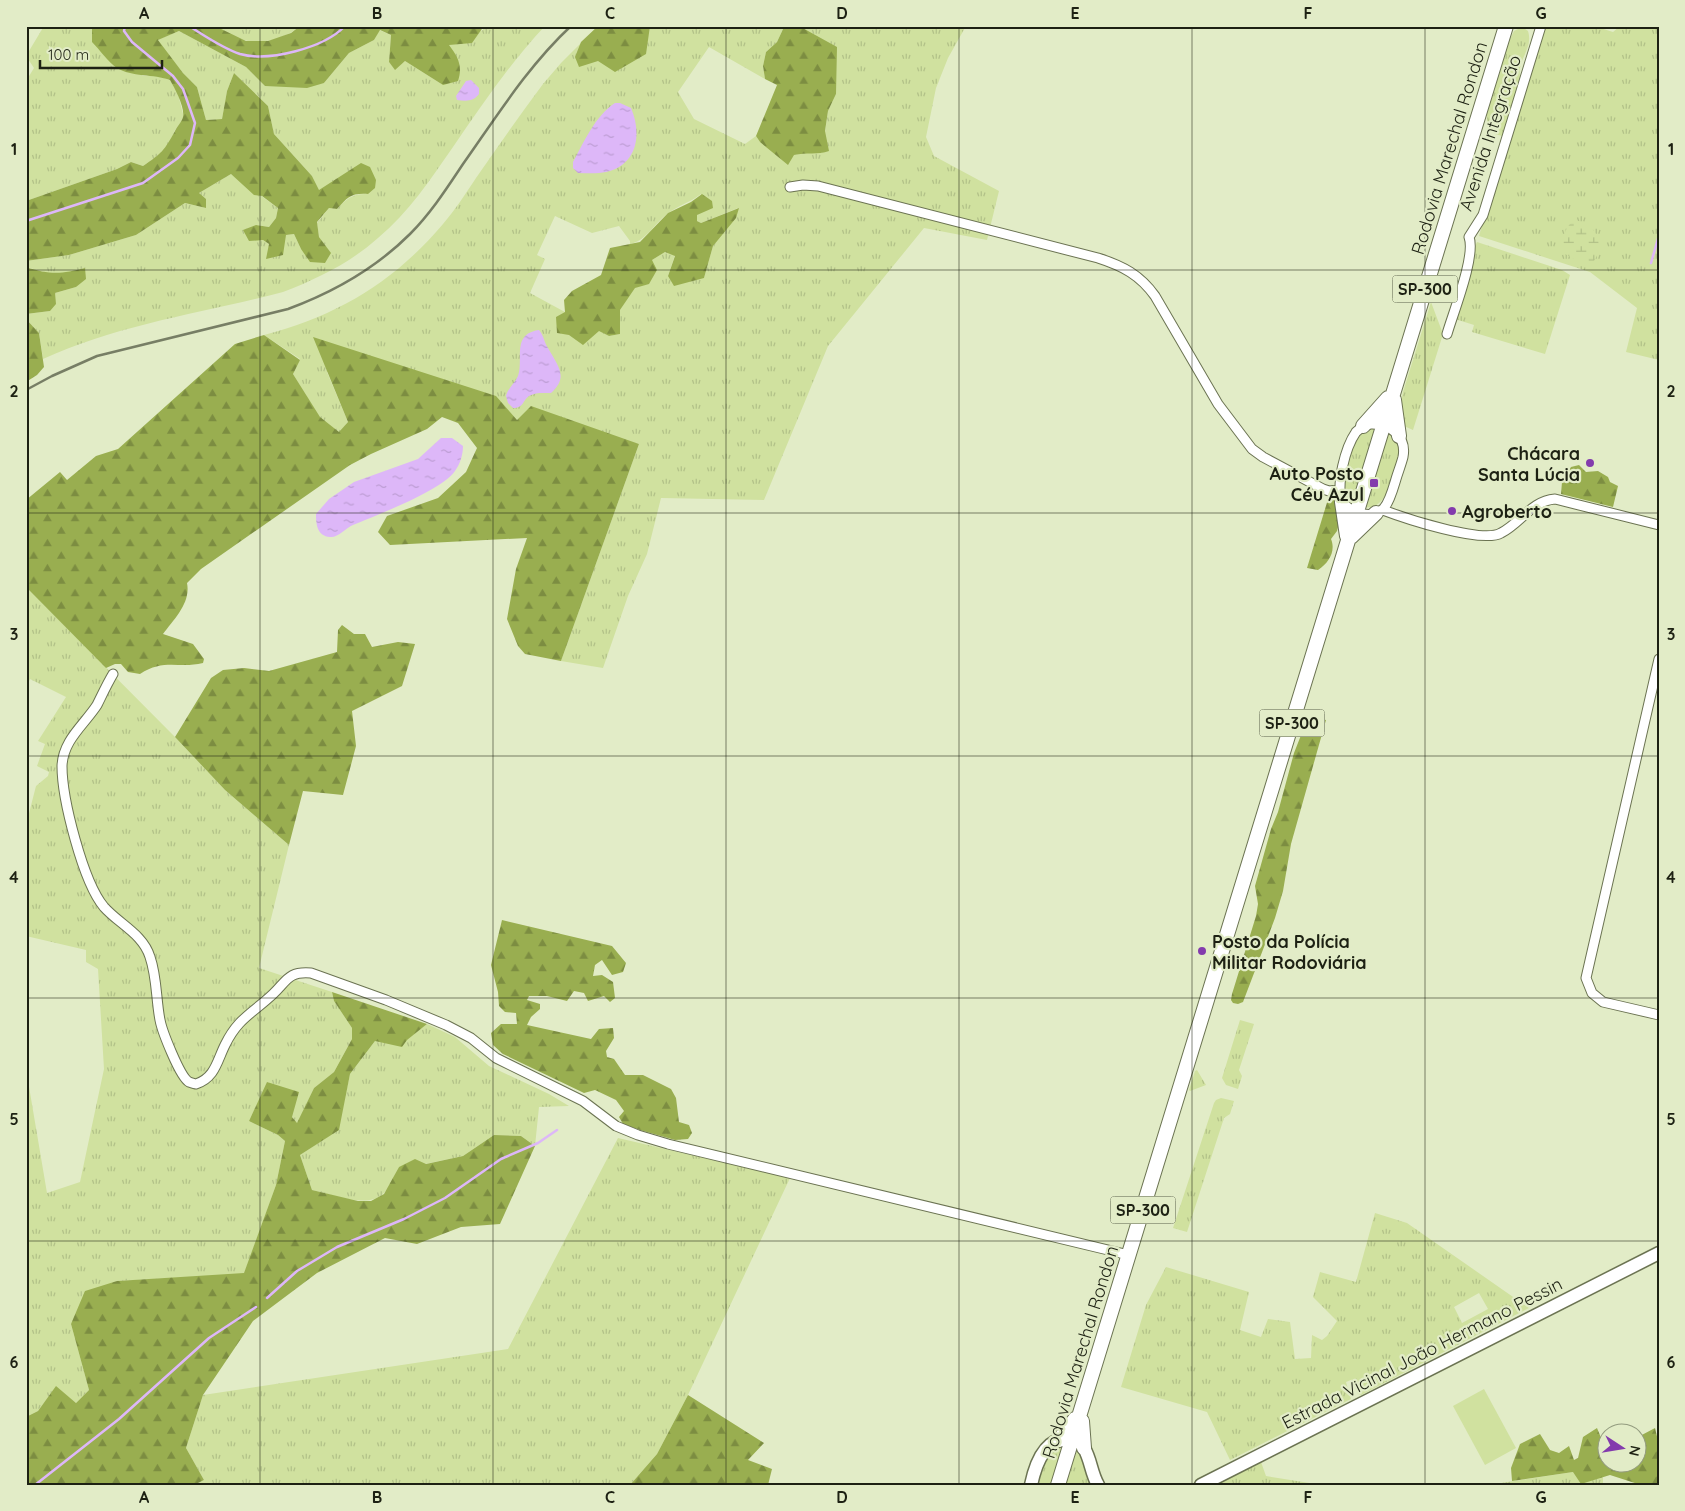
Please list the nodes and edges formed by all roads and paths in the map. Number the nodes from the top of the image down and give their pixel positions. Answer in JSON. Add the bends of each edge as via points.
{"nodes":[{"id":1,"x":1506,"y":26,"type":"edge"},
{"id":2,"x":1541,"y":26,"type":"edge"},
{"id":3,"x":790,"y":187,"type":"dead end"},
{"id":4,"x":1446,"y":334,"type":"dead end"},
{"id":5,"x":1394,"y":390,"type":"junction"},
{"id":6,"x":1383,"y":425,"type":"junction"},
{"id":7,"x":1363,"y":426,"type":"junction"},
{"id":8,"x":1399,"y":436,"type":"junction"},
{"id":9,"x":1340,"y":496,"type":"junction"},
{"id":10,"x":1379,"y":511,"type":"junction"},
{"id":11,"x":1357,"y":512,"type":"junction"},
{"id":12,"x":1659,"y":524,"type":"edge"},
{"id":13,"x":1348,"y":541,"type":"junction"},
{"id":14,"x":1659,"y":659,"type":"edge"},
{"id":15,"x":113,"y":674,"type":"dead end"},
{"id":16,"x":1659,"y":1015,"type":"edge"},
{"id":17,"x":1659,"y":1253,"type":"edge"},
{"id":18,"x":1129,"y":1255,"type":"junction"},
{"id":19,"x":1081,"y":1410,"type":"junction"},
{"id":20,"x":1066,"y":1440,"type":"junction"},
{"id":21,"x":1084,"y":1448,"type":"junction"},
{"id":22,"x":1090,"y":1466,"type":"junction"},
{"id":23,"x":1031,"y":1485,"type":"edge"},
{"id":24,"x":1058,"y":1485,"type":"edge"},
{"id":25,"x":1086,"y":1485,"type":"edge"},
{"id":26,"x":1098,"y":1485,"type":"edge"},
{"id":27,"x":1201,"y":1485,"type":"edge"}],
"edges":[{"from":1,"to":5,"type":"main road","name":"Rodovia Marechal Rondon","number":"SP-300"},
{"from":2,"to":4,"type":"street","name":"Avenida Integração","via":[[1483,215],[1469,237],[1470,257]]},
{"from":3,"to":9,"type":"street","via":[[818,186],[1098,258],[1130,271],[1155,296],[1218,404],[1252,449]]},
{"from":5,"to":6,"type":"main road","name":"Rodovia Marechal Rondon","number":"SP-300"},
{"from":5,"to":7,"type":"main road"},
{"from":5,"to":8,"type":"main road"},
{"from":6,"to":7,"type":"street"},
{"from":6,"to":8,"type":"street"},
{"from":6,"to":11,"type":"main road","name":"Rodovia Marechal Rondon","number":"SP-300"},
{"from":7,"to":9,"type":"street","via":[[1350,444],[1340,476]]},
{"from":8,"to":10,"type":"street","via":[[1403,456],[1390,496]]},
{"from":9,"to":11,"type":"street","via":[[1351,510]]},
{"from":9,"to":13,"type":"main road"},
{"from":10,"to":11,"type":"street"},
{"from":10,"to":12,"type":"street","via":[[1485,537],[1501,534],[1538,504],[1555,499]]},
{"from":10,"to":13,"type":"main road"},
{"from":11,"to":13,"type":"main road","name":"Rodovia Marechal Rondon","number":"SP-300"},
{"from":13,"to":18,"type":"main road","name":"Rodovia Marechal Rondon","number":"SP-300"},
{"from":14,"to":16,"type":"street","via":[[1586,978],[1592,993],[1603,1002]]},
{"from":15,"to":18,"type":"street","via":[[97,705],[67,744],[62,780],[72,825],[93,889],[108,911],[147,949],[153,966],[160,1023],[173,1056],[189,1082],[196,1084],[209,1078],[238,1024],[254,1008],[293,974],[311,973],[446,1025],[471,1038],[496,1058],[573,1095],[628,1132]]},
{"from":17,"to":27,"type":"main road","name":"Estrada Vicinal João Hermano Pessin"},
{"from":18,"to":19,"type":"main road","name":"Rodovia Marechal Rondon","number":"SP-300"},
{"from":19,"to":20,"type":"main road","name":"Rodovia Marechal Rondon","number":"SP-300"},
{"from":19,"to":21,"type":"main road"},
{"from":20,"to":21,"type":"main road","via":[[1077,1441]]},
{"from":20,"to":23,"type":"main road","via":[[1043,1452]]},
{"from":20,"to":24,"type":"main road","name":"Rodovia Marechal Rondon","number":"SP-300"},
{"from":21,"to":22,"type":"main road"},
{"from":22,"to":25,"type":"main road"},
{"from":22,"to":26,"type":"main road"}]}
